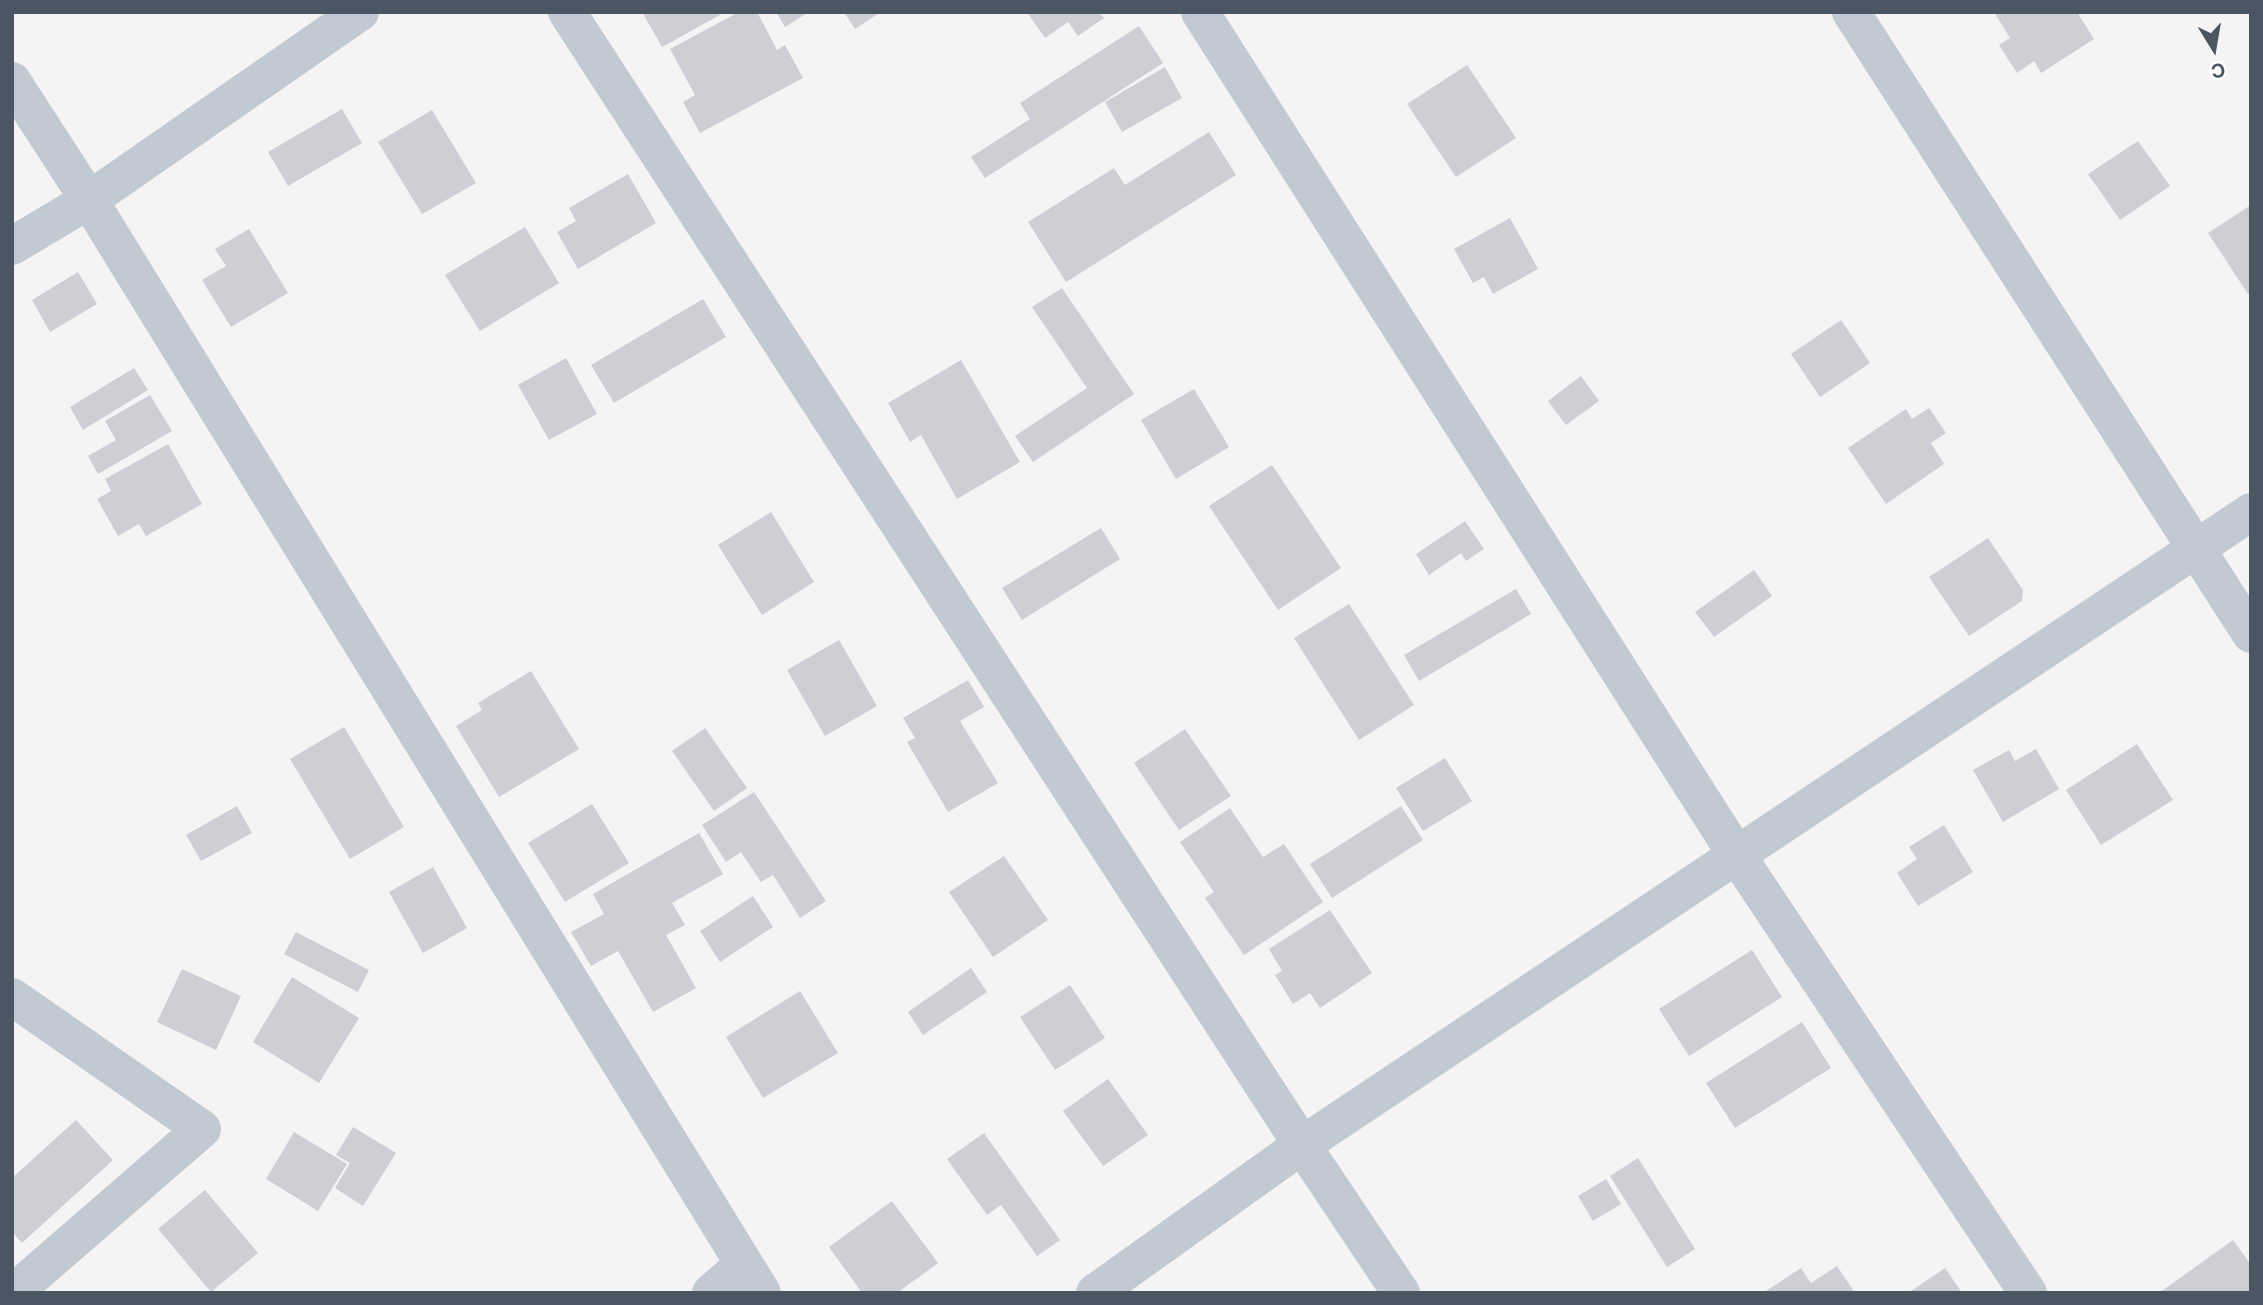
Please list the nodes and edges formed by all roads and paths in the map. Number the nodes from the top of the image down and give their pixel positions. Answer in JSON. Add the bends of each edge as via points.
{"nodes":[{"id":1,"x":360,"y":12,"type":"edge"},
{"id":2,"x":567,"y":12,"type":"edge"},
{"id":3,"x":1200,"y":12,"type":"edge"},
{"id":4,"x":1851,"y":12,"type":"edge"},
{"id":5,"x":12,"y":81,"type":"edge"},
{"id":6,"x":89,"y":200,"type":"junction"},
{"id":7,"x":12,"y":246,"type":"edge"},
{"id":8,"x":2251,"y":512,"type":"edge"},
{"id":9,"x":2195,"y":550,"type":"junction"},
{"id":10,"x":2251,"y":634,"type":"edge"},
{"id":11,"x":1737,"y":853,"type":"junction"},
{"id":12,"x":12,"y":997,"type":"edge"},
{"id":13,"x":1303,"y":1145,"type":"junction"},
{"id":14,"x":752,"y":1279,"type":"edge"},
{"id":15,"x":13,"y":1293,"type":"edge"},
{"id":16,"x":711,"y":1293,"type":"edge"},
{"id":17,"x":1095,"y":1293,"type":"edge"},
{"id":18,"x":1401,"y":1293,"type":"edge"},
{"id":19,"x":2028,"y":1293,"type":"edge"}],
"edges":[{"from":1,"to":6,"type":"street"},
{"from":2,"to":13,"type":"street"},
{"from":3,"to":11,"type":"street"},
{"from":4,"to":9,"type":"street"},
{"from":5,"to":6,"type":"street"},
{"from":6,"to":7,"type":"street"},
{"from":6,"to":14,"type":"street"},
{"from":8,"to":9,"type":"street"},
{"from":9,"to":10,"type":"street"},
{"from":9,"to":11,"type":"street"},
{"from":11,"to":13,"type":"street"},
{"from":11,"to":19,"type":"street"},
{"from":12,"to":15,"type":"street","via":[[202,1129]]},
{"from":13,"to":17,"type":"street"},
{"from":13,"to":18,"type":"street"},
{"from":14,"to":16,"type":"street"}]}
